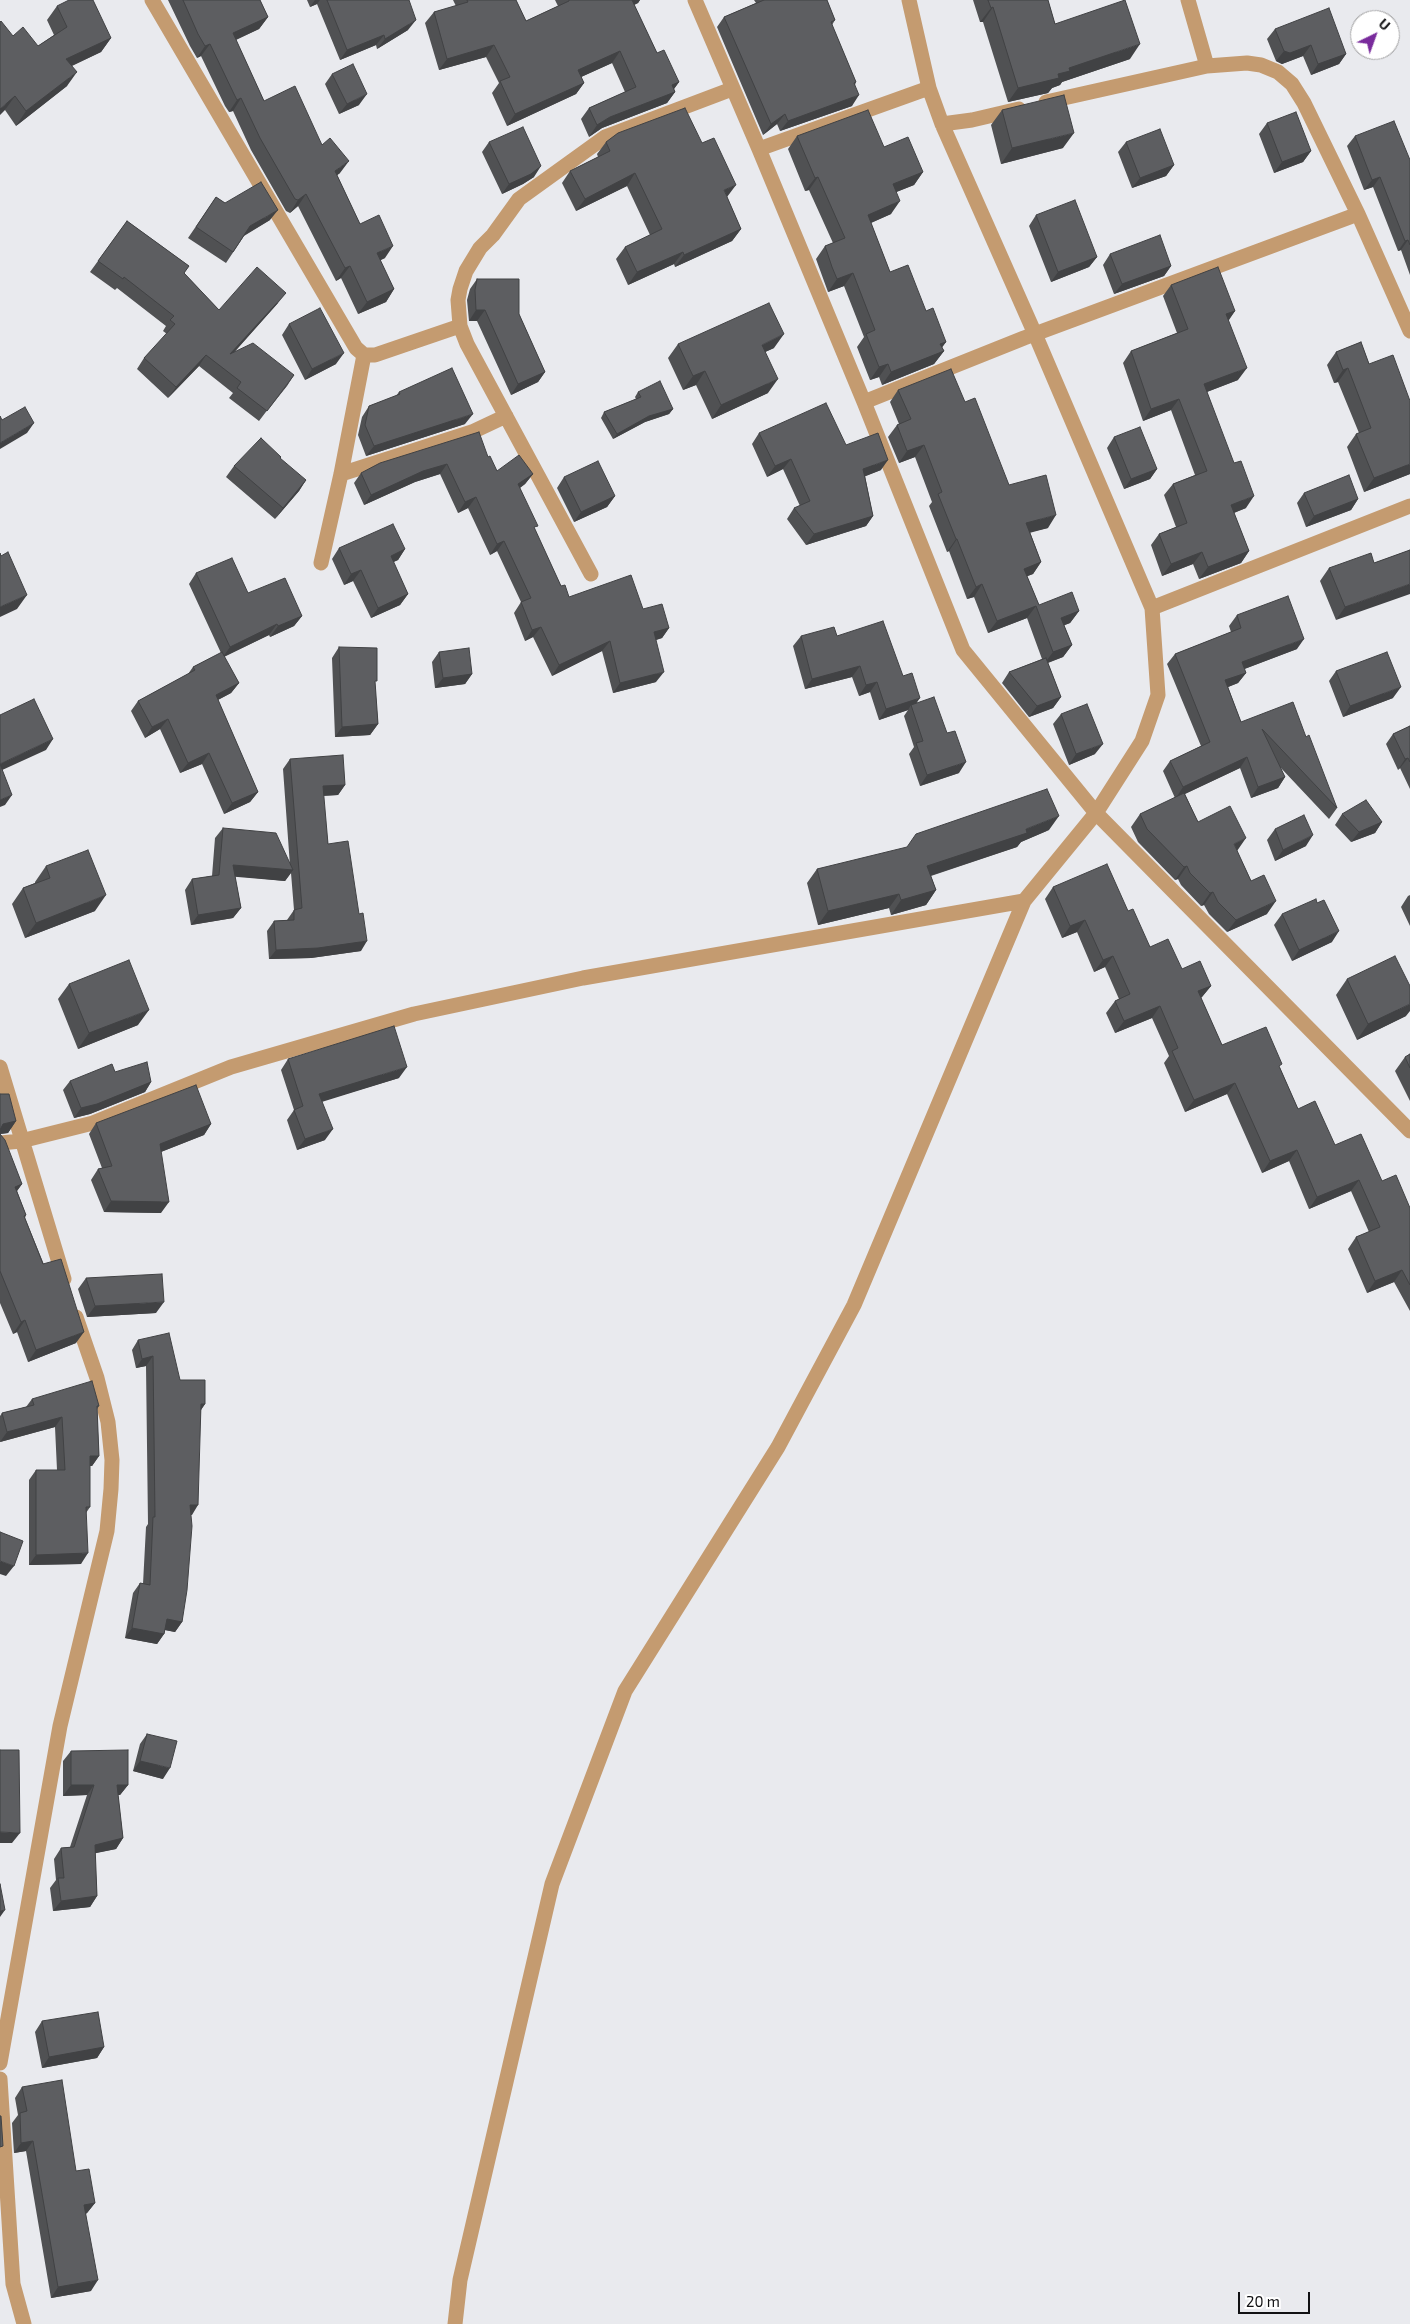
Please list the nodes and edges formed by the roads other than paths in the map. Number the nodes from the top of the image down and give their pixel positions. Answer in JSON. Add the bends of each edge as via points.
{"nodes":[{"id":1,"x":152,"y":0,"type":"edge"},
{"id":2,"x":695,"y":0,"type":"edge"},
{"id":3,"x":909,"y":0,"type":"edge"},
{"id":4,"x":1188,"y":0,"type":"edge"},
{"id":5,"x":1207,"y":66,"type":"junction"},
{"id":6,"x":929,"y":88,"type":"junction"},
{"id":7,"x":732,"y":90,"type":"junction"},
{"id":8,"x":942,"y":124,"type":"junction"},
{"id":9,"x":759,"y":149,"type":"junction"},
{"id":10,"x":1358,"y":214,"type":"junction"},
{"id":11,"x":460,"y":326,"type":"junction"},
{"id":12,"x":1410,"y":331,"type":"edge"},
{"id":13,"x":1029,"y":336,"type":"junction"},
{"id":14,"x":364,"y":355,"type":"junction"},
{"id":15,"x":864,"y":402,"type":"junction"},
{"id":16,"x":506,"y":416,"type":"junction"},
{"id":17,"x":341,"y":474,"type":"junction"},
{"id":18,"x":1410,"y":506,"type":"edge"},
{"id":19,"x":321,"y":563,"type":"dead end"},
{"id":20,"x":591,"y":574,"type":"dead end"},
{"id":21,"x":1152,"y":608,"type":"junction"},
{"id":22,"x":1096,"y":812,"type":"junction"},
{"id":23,"x":1024,"y":900,"type":"junction"},
{"id":24,"x":0,"y":1067,"type":"edge"},
{"id":25,"x":1410,"y":1131,"type":"edge"},
{"id":26,"x":21,"y":1141,"type":"junction"},
{"id":27,"x":0,"y":1144,"type":"edge"},
{"id":28,"x":0,"y":2063,"type":"edge"},
{"id":29,"x":0,"y":2079,"type":"edge"},
{"id":30,"x":24,"y":2324,"type":"edge"},
{"id":31,"x":455,"y":2324,"type":"edge"}],
"edges":[{"from":1,"to":14,"type":"street","via":[[356,348]]},
{"from":2,"to":7,"type":"street"},
{"from":3,"to":6,"type":"street"},
{"from":4,"to":5,"type":"street"},
{"from":5,"to":8,"type":"street","via":[[972,120]]},
{"from":5,"to":10,"type":"street","via":[[1261,65],[1278,72],[1292,84]]},
{"from":6,"to":8,"type":"street"},
{"from":6,"to":9,"type":"street"},
{"from":7,"to":9,"type":"street"},
{"from":7,"to":11,"type":"street","via":[[605,137],[519,199],[466,271],[458,300]]},
{"from":8,"to":13,"type":"street"},
{"from":9,"to":15,"type":"street"},
{"from":10,"to":12,"type":"street"},
{"from":10,"to":13,"type":"street"},
{"from":11,"to":14,"type":"street","via":[[375,355]]},
{"from":11,"to":16,"type":"street"},
{"from":13,"to":15,"type":"street"},
{"from":13,"to":21,"type":"street"},
{"from":14,"to":17,"type":"street"},
{"from":15,"to":22,"type":"street","via":[[963,650]]},
{"from":16,"to":17,"type":"street","via":[[472,432]]},
{"from":16,"to":20,"type":"street"},
{"from":17,"to":19,"type":"street"},
{"from":18,"to":21,"type":"street"},
{"from":21,"to":22,"type":"street","via":[[1158,695],[1142,741]]},
{"from":22,"to":23,"type":"street"},
{"from":22,"to":25,"type":"street"},
{"from":23,"to":26,"type":"street","via":[[583,978],[414,1014],[231,1067],[93,1123]]},
{"from":23,"to":31,"type":"street","via":[[854,1305],[778,1447],[625,1690],[552,1884],[460,2280]]},
{"from":24,"to":26,"type":"street"},
{"from":26,"to":27,"type":"street"},
{"from":26,"to":28,"type":"street","via":[[97,1378],[108,1422],[112,1460],[106,1530],[60,1726]]},
{"from":29,"to":30,"type":"street","via":[[13,2284]]}]}
